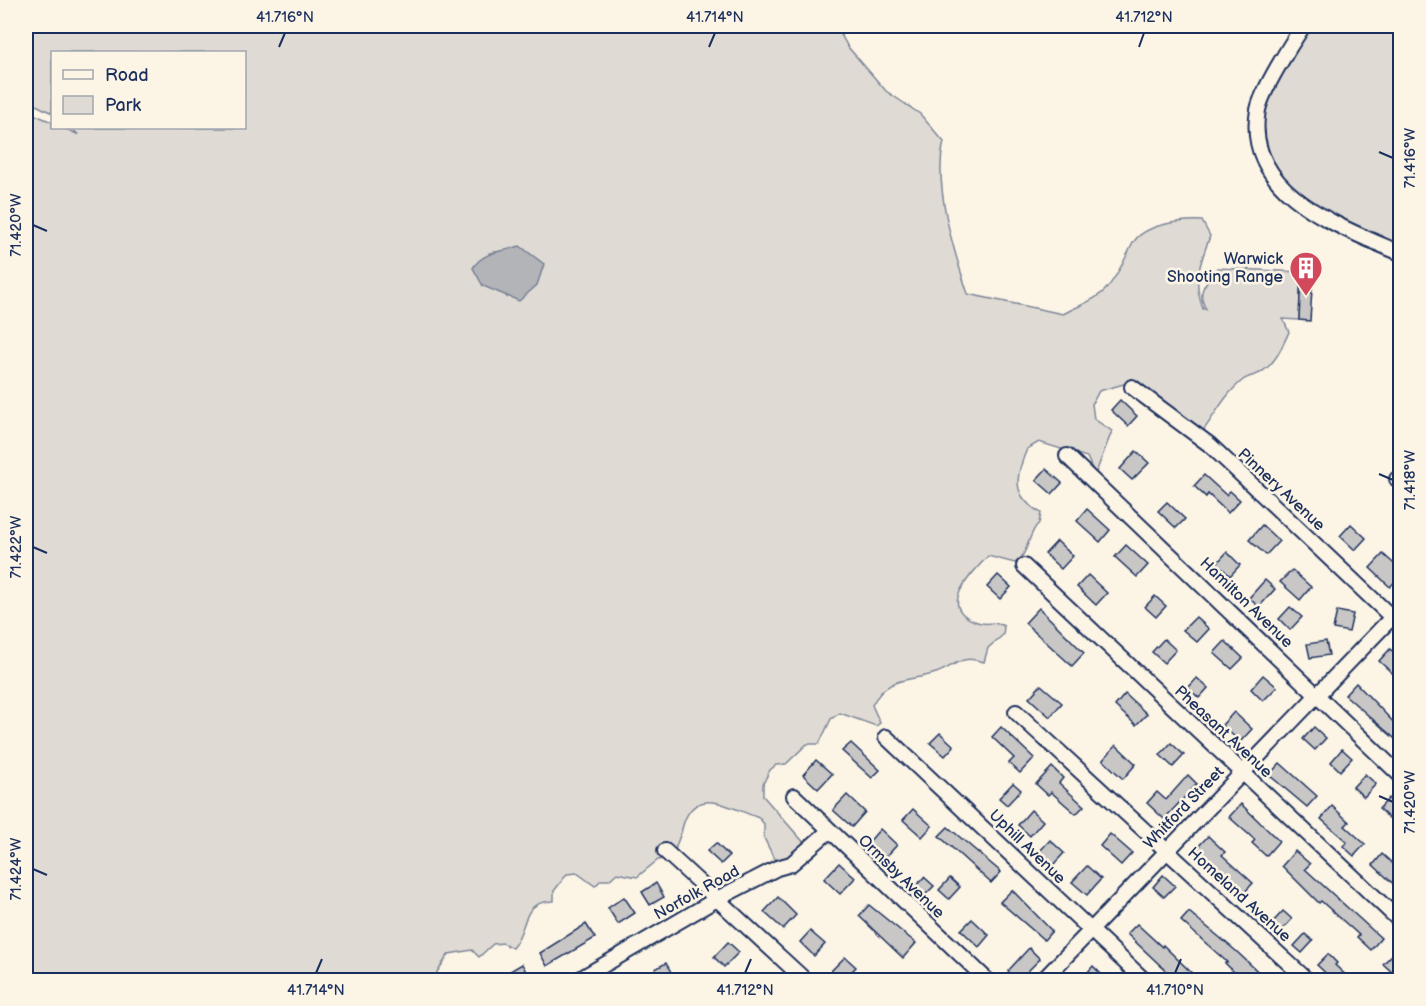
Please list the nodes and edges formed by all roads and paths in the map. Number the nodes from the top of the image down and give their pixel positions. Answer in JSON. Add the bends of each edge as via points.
{"nodes":[{"id":1,"x":1303,"y":26,"type":"edge"},
{"id":2,"x":1401,"y":252,"type":"edge"},
{"id":3,"x":1132,"y":387,"type":"dead end"},
{"id":4,"x":1067,"y":456,"type":"dead end"},
{"id":5,"x":1024,"y":566,"type":"dead end"},
{"id":6,"x":1398,"y":617,"type":"edge"},
{"id":7,"x":1317,"y":694,"type":"junction"},
{"id":8,"x":1016,"y":712,"type":"dead end"},
{"id":9,"x":886,"y":737,"type":"dead end"},
{"id":10,"x":1242,"y":772,"type":"junction"},
{"id":11,"x":1401,"y":775,"type":"edge"},
{"id":12,"x":794,"y":796,"type":"dead end"},
{"id":13,"x":829,"y":831,"type":"junction"},
{"id":14,"x":665,"y":851,"type":"dead end"},
{"id":15,"x":1166,"y":851,"type":"junction"},
{"id":16,"x":717,"y":899,"type":"junction"},
{"id":17,"x":1401,"y":921,"type":"edge"},
{"id":18,"x":1090,"y":930,"type":"junction"},
{"id":19,"x":585,"y":979,"type":"edge"},
{"id":20,"x":805,"y":981,"type":"edge"},
{"id":21,"x":987,"y":981,"type":"edge"},
{"id":22,"x":1043,"y":981,"type":"edge"},
{"id":23,"x":1144,"y":981,"type":"edge"},
{"id":24,"x":1307,"y":981,"type":"edge"}],
"edges":[{"from":1,"to":2,"type":"street","via":[[1259,108],[1258,138],[1263,155],[1285,191],[1300,204]]},
{"from":3,"to":6,"type":"street","name":"Pinnery Avenue","via":[[1210,445]]},
{"from":4,"to":7,"type":"street","name":"Hamilton Avenue"},
{"from":5,"to":10,"type":"street","name":"Pheasant Avenue"},
{"from":6,"to":7,"type":"street","name":"Whitford Street"},
{"from":7,"to":10,"type":"street","name":"Whitford Street"},
{"from":7,"to":11,"type":"street","name":"Hamilton Avenue"},
{"from":8,"to":15,"type":"street","name":"Homeland Avenue"},
{"from":9,"to":18,"type":"street","name":"Uphill Avenue"},
{"from":10,"to":15,"type":"street","name":"Whitford Street"},
{"from":10,"to":17,"type":"street","name":"Pheasant Avenue"},
{"from":12,"to":13,"type":"street","name":"Ormsby Avenue"},
{"from":13,"to":16,"type":"street","name":"Norfolk Road","via":[[791,864]]},
{"from":13,"to":21,"type":"street","name":"Ormsby Avenue"},
{"from":14,"to":16,"type":"street"},
{"from":15,"to":18,"type":"street","name":"Whitford Street"},
{"from":15,"to":24,"type":"street","name":"Homeland Avenue"},
{"from":16,"to":19,"type":"street","name":"Norfolk Road"},
{"from":16,"to":20,"type":"street"},
{"from":18,"to":22,"type":"street","name":"Whitford Street"},
{"from":18,"to":23,"type":"street","name":"Uphill Avenue"}]}
